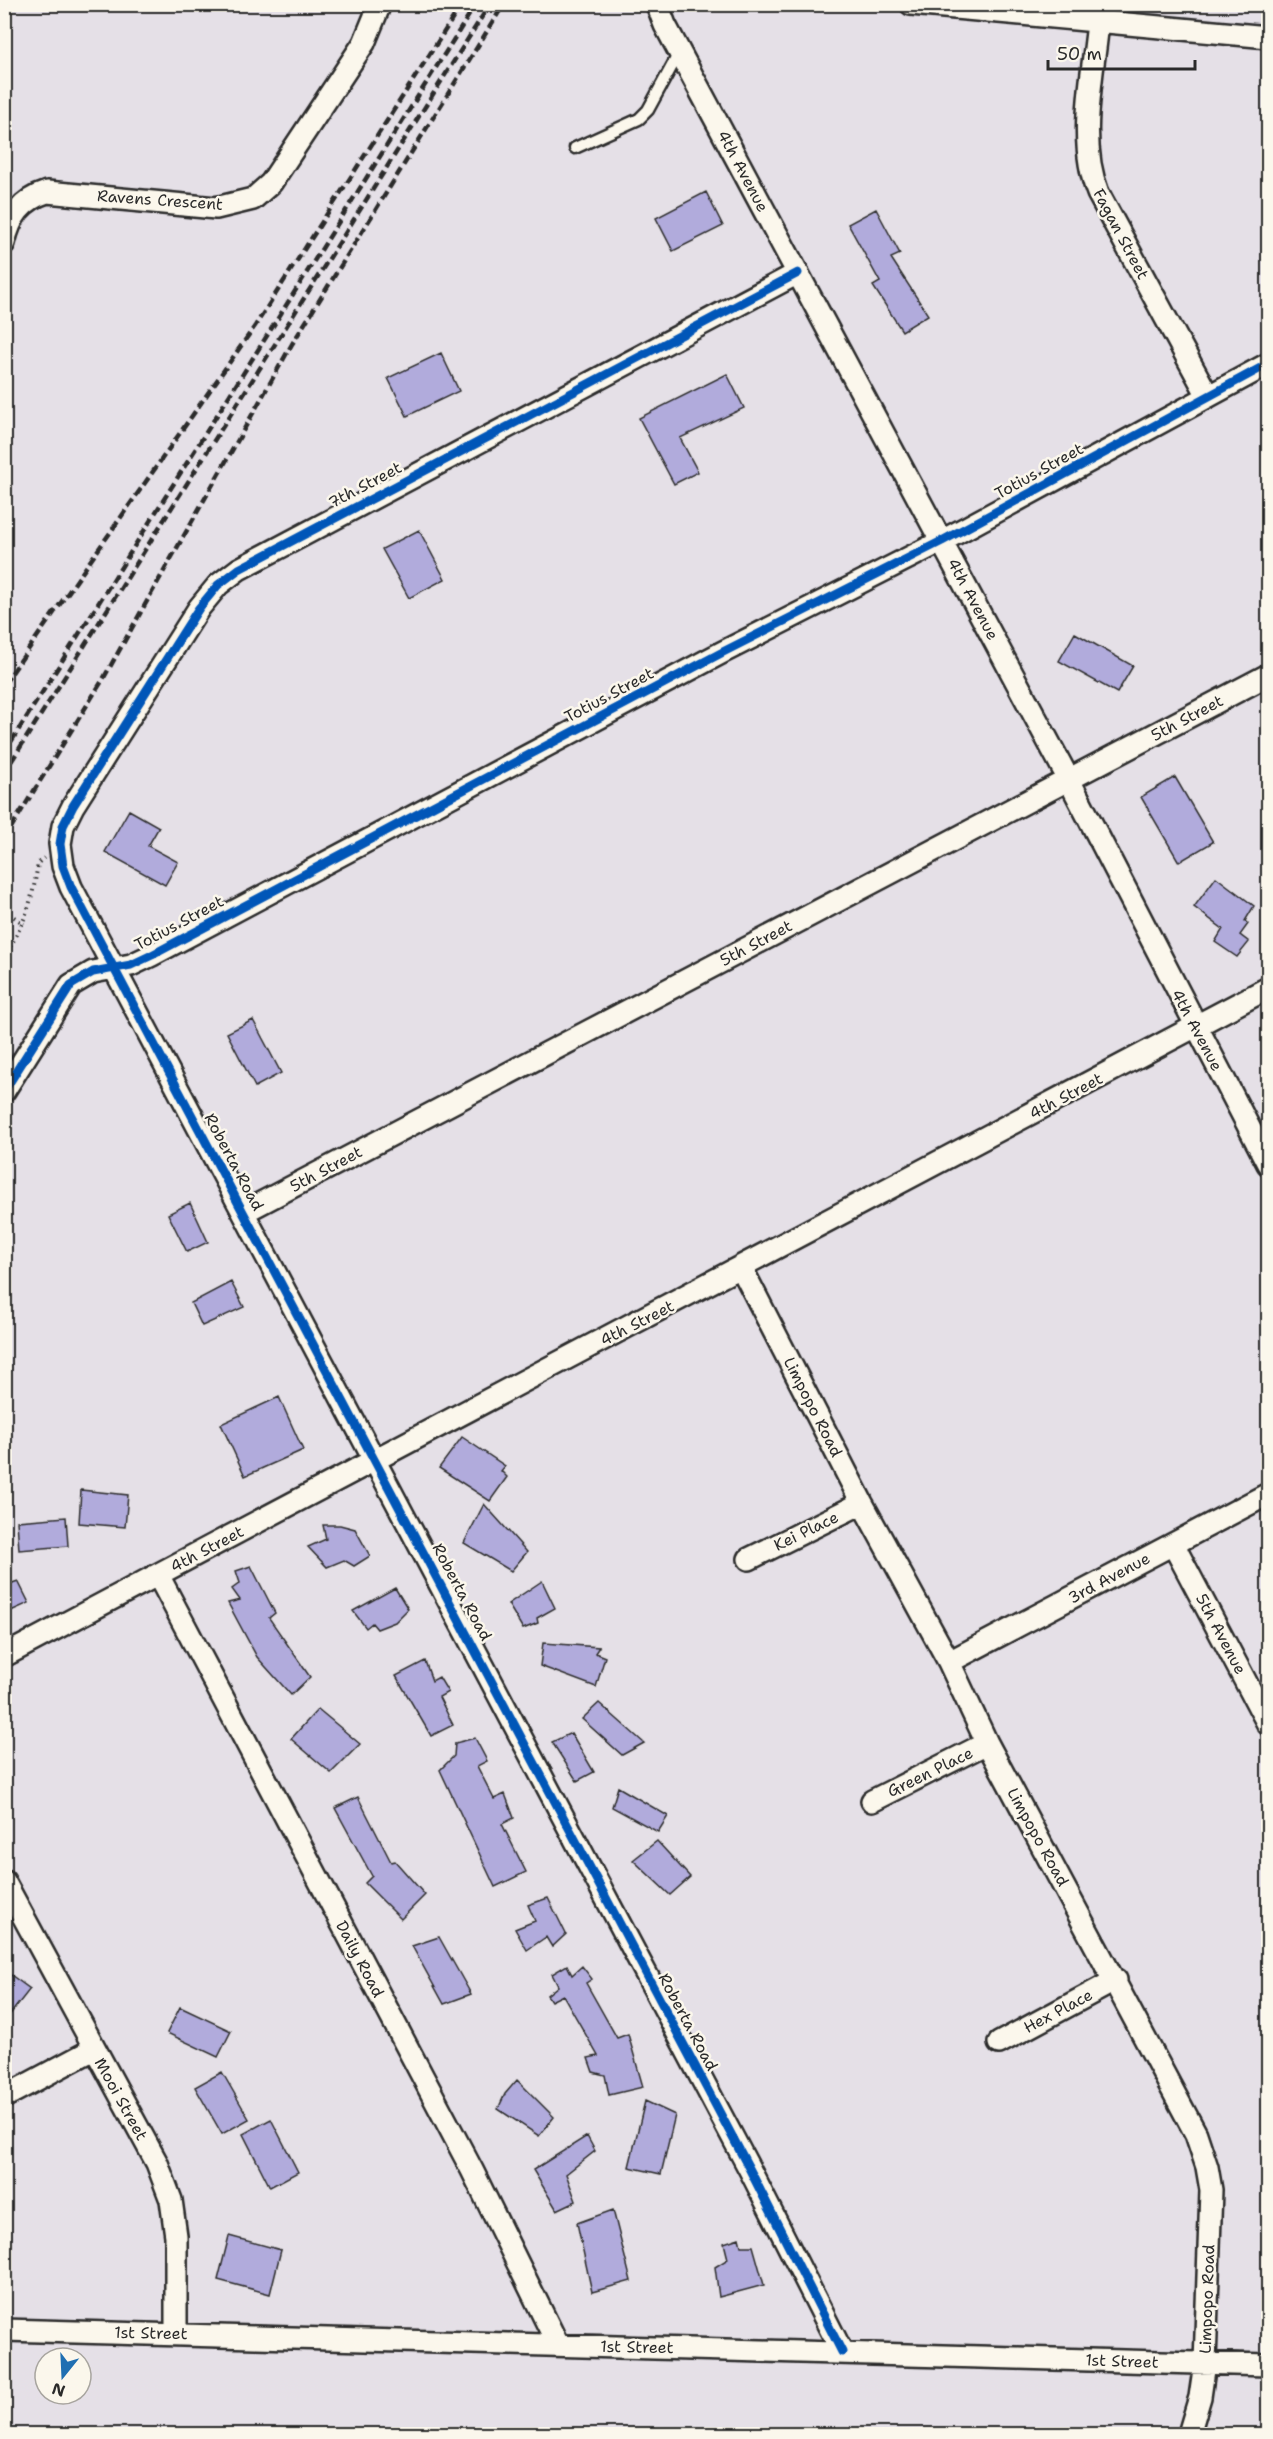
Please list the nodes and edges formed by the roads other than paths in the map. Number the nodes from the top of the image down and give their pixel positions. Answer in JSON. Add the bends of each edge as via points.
{"nodes":[{"id":1,"x":380,"y":4,"type":"edge"},
{"id":2,"x":657,"y":4,"type":"edge"},
{"id":3,"x":911,"y":4,"type":"edge"},
{"id":4,"x":1098,"y":22,"type":"junction"},
{"id":5,"x":1269,"y":37,"type":"edge"},
{"id":6,"x":680,"y":52,"type":"junction"},
{"id":7,"x":575,"y":148,"type":"dead end"},
{"id":8,"x":4,"y":243,"type":"edge"},
{"id":9,"x":798,"y":273,"type":"junction"},
{"id":10,"x":1269,"y":364,"type":"edge"},
{"id":11,"x":1208,"y":396,"type":"junction"},
{"id":12,"x":942,"y":541,"type":"junction"},
{"id":13,"x":1269,"y":675,"type":"edge"},
{"id":14,"x":1069,"y":780,"type":"junction"},
{"id":15,"x":60,"y":844,"type":"joint"},
{"id":16,"x":112,"y":969,"type":"junction"},
{"id":17,"x":1269,"y":988,"type":"edge"},
{"id":18,"x":1196,"y":1027,"type":"junction"},
{"id":19,"x":4,"y":1091,"type":"edge"},
{"id":20,"x":1269,"y":1164,"type":"edge"},
{"id":21,"x":244,"y":1212,"type":"junction"},
{"id":22,"x":742,"y":1269,"type":"junction"},
{"id":23,"x":375,"y":1459,"type":"junction"},
{"id":24,"x":1269,"y":1494,"type":"edge"},
{"id":25,"x":862,"y":1503,"type":"junction"},
{"id":26,"x":1173,"y":1544,"type":"junction"},
{"id":27,"x":749,"y":1559,"type":"dead end"},
{"id":28,"x":158,"y":1575,"type":"junction"},
{"id":29,"x":4,"y":1656,"type":"edge"},
{"id":30,"x":949,"y":1662,"type":"junction"},
{"id":31,"x":1269,"y":1724,"type":"edge"},
{"id":32,"x":987,"y":1743,"type":"junction"},
{"id":33,"x":872,"y":1801,"type":"dead end"},
{"id":34,"x":4,"y":1881,"type":"edge"},
{"id":35,"x":1116,"y":1980,"type":"junction"},
{"id":36,"x":999,"y":2043,"type":"dead end"},
{"id":37,"x":94,"y":2049,"type":"junction"},
{"id":38,"x":4,"y":2097,"type":"edge"},
{"id":39,"x":4,"y":2330,"type":"edge"},
{"id":40,"x":176,"y":2334,"type":"junction"},
{"id":41,"x":558,"y":2345,"type":"junction"},
{"id":42,"x":842,"y":2352,"type":"junction"},
{"id":43,"x":1205,"y":2363,"type":"junction"},
{"id":44,"x":1269,"y":2365,"type":"edge"},
{"id":45,"x":1189,"y":2434,"type":"edge"}],
"edges":[{"from":1,"to":8,"type":"street","name":"Ravens Crescent","via":[[364,43],[271,183],[253,199],[216,207],[47,192],[17,210]]},
{"from":2,"to":6,"type":"street","name":"4th Avenue"},
{"from":3,"to":4,"type":"street"},
{"from":4,"to":5,"type":"street"},
{"from":4,"to":11,"type":"street","name":"Fagan Street","via":[[1086,149],[1089,171]]},
{"from":6,"to":7,"type":"lane","via":[[639,119]]},
{"from":6,"to":9,"type":"street","name":"4th Avenue"},
{"from":9,"to":12,"type":"street","name":"4th Avenue"},
{"from":9,"to":15,"type":"street","name":"7th Street","via":[[225,579],[199,608],[72,806]]},
{"from":10,"to":11,"type":"street","name":"Totius Street"},
{"from":11,"to":12,"type":"street","name":"Totius Street"},
{"from":12,"to":14,"type":"street","name":"4th Avenue"},
{"from":12,"to":16,"type":"street","name":"Totius Street","via":[[723,652],[152,955]]},
{"from":13,"to":14,"type":"street","name":"5th Street"},
{"from":14,"to":18,"type":"street","name":"4th Avenue"},
{"from":14,"to":21,"type":"street","name":"5th Street"},
{"from":15,"to":16,"type":"street","name":"Roberta Road","via":[[71,887]]},
{"from":16,"to":19,"type":"street","name":"Totius Street","via":[[81,977],[71,985]]},
{"from":16,"to":21,"type":"street","name":"Roberta Road"},
{"from":17,"to":18,"type":"street","name":"4th Street"},
{"from":18,"to":20,"type":"street","name":"4th Avenue"},
{"from":18,"to":22,"type":"street","name":"4th Street"},
{"from":21,"to":23,"type":"street","name":"Roberta Road"},
{"from":22,"to":23,"type":"street","name":"4th Street"},
{"from":22,"to":25,"type":"street","name":"Limpopo Road"},
{"from":23,"to":28,"type":"street","name":"4th Street"},
{"from":23,"to":42,"type":"street","name":"Roberta Road"},
{"from":24,"to":26,"type":"street","name":"3rd Avenue"},
{"from":25,"to":27,"type":"street","name":"Kei Place"},
{"from":25,"to":30,"type":"street","name":"Limpopo Road"},
{"from":26,"to":30,"type":"street","name":"3rd Avenue"},
{"from":26,"to":31,"type":"street","name":"5th Avenue"},
{"from":28,"to":29,"type":"street","name":"4th Street"},
{"from":28,"to":41,"type":"street","name":"Daily Road","via":[[472,2170]]},
{"from":30,"to":32,"type":"street","name":"Limpopo Road"},
{"from":32,"to":33,"type":"street","name":"Green Place"},
{"from":32,"to":35,"type":"street","name":"Limpopo Road"},
{"from":34,"to":37,"type":"street","name":"Mooi Street"},
{"from":35,"to":36,"type":"street","name":"Hex Place"},
{"from":35,"to":43,"type":"street","name":"Limpopo Road","via":[[1196,2134],[1207,2167],[1211,2190]]},
{"from":37,"to":38,"type":"street"},
{"from":37,"to":40,"type":"street","name":"Mooi Street","via":[[157,2163],[171,2200],[176,2236]]},
{"from":39,"to":40,"type":"street","name":"1st Street"},
{"from":40,"to":41,"type":"street","name":"1st Street"},
{"from":41,"to":42,"type":"street","name":"1st Street"},
{"from":42,"to":43,"type":"street","name":"1st Street"},
{"from":43,"to":44,"type":"street","name":"1st Street"},
{"from":43,"to":45,"type":"street","name":"Limpopo Road"}]}
